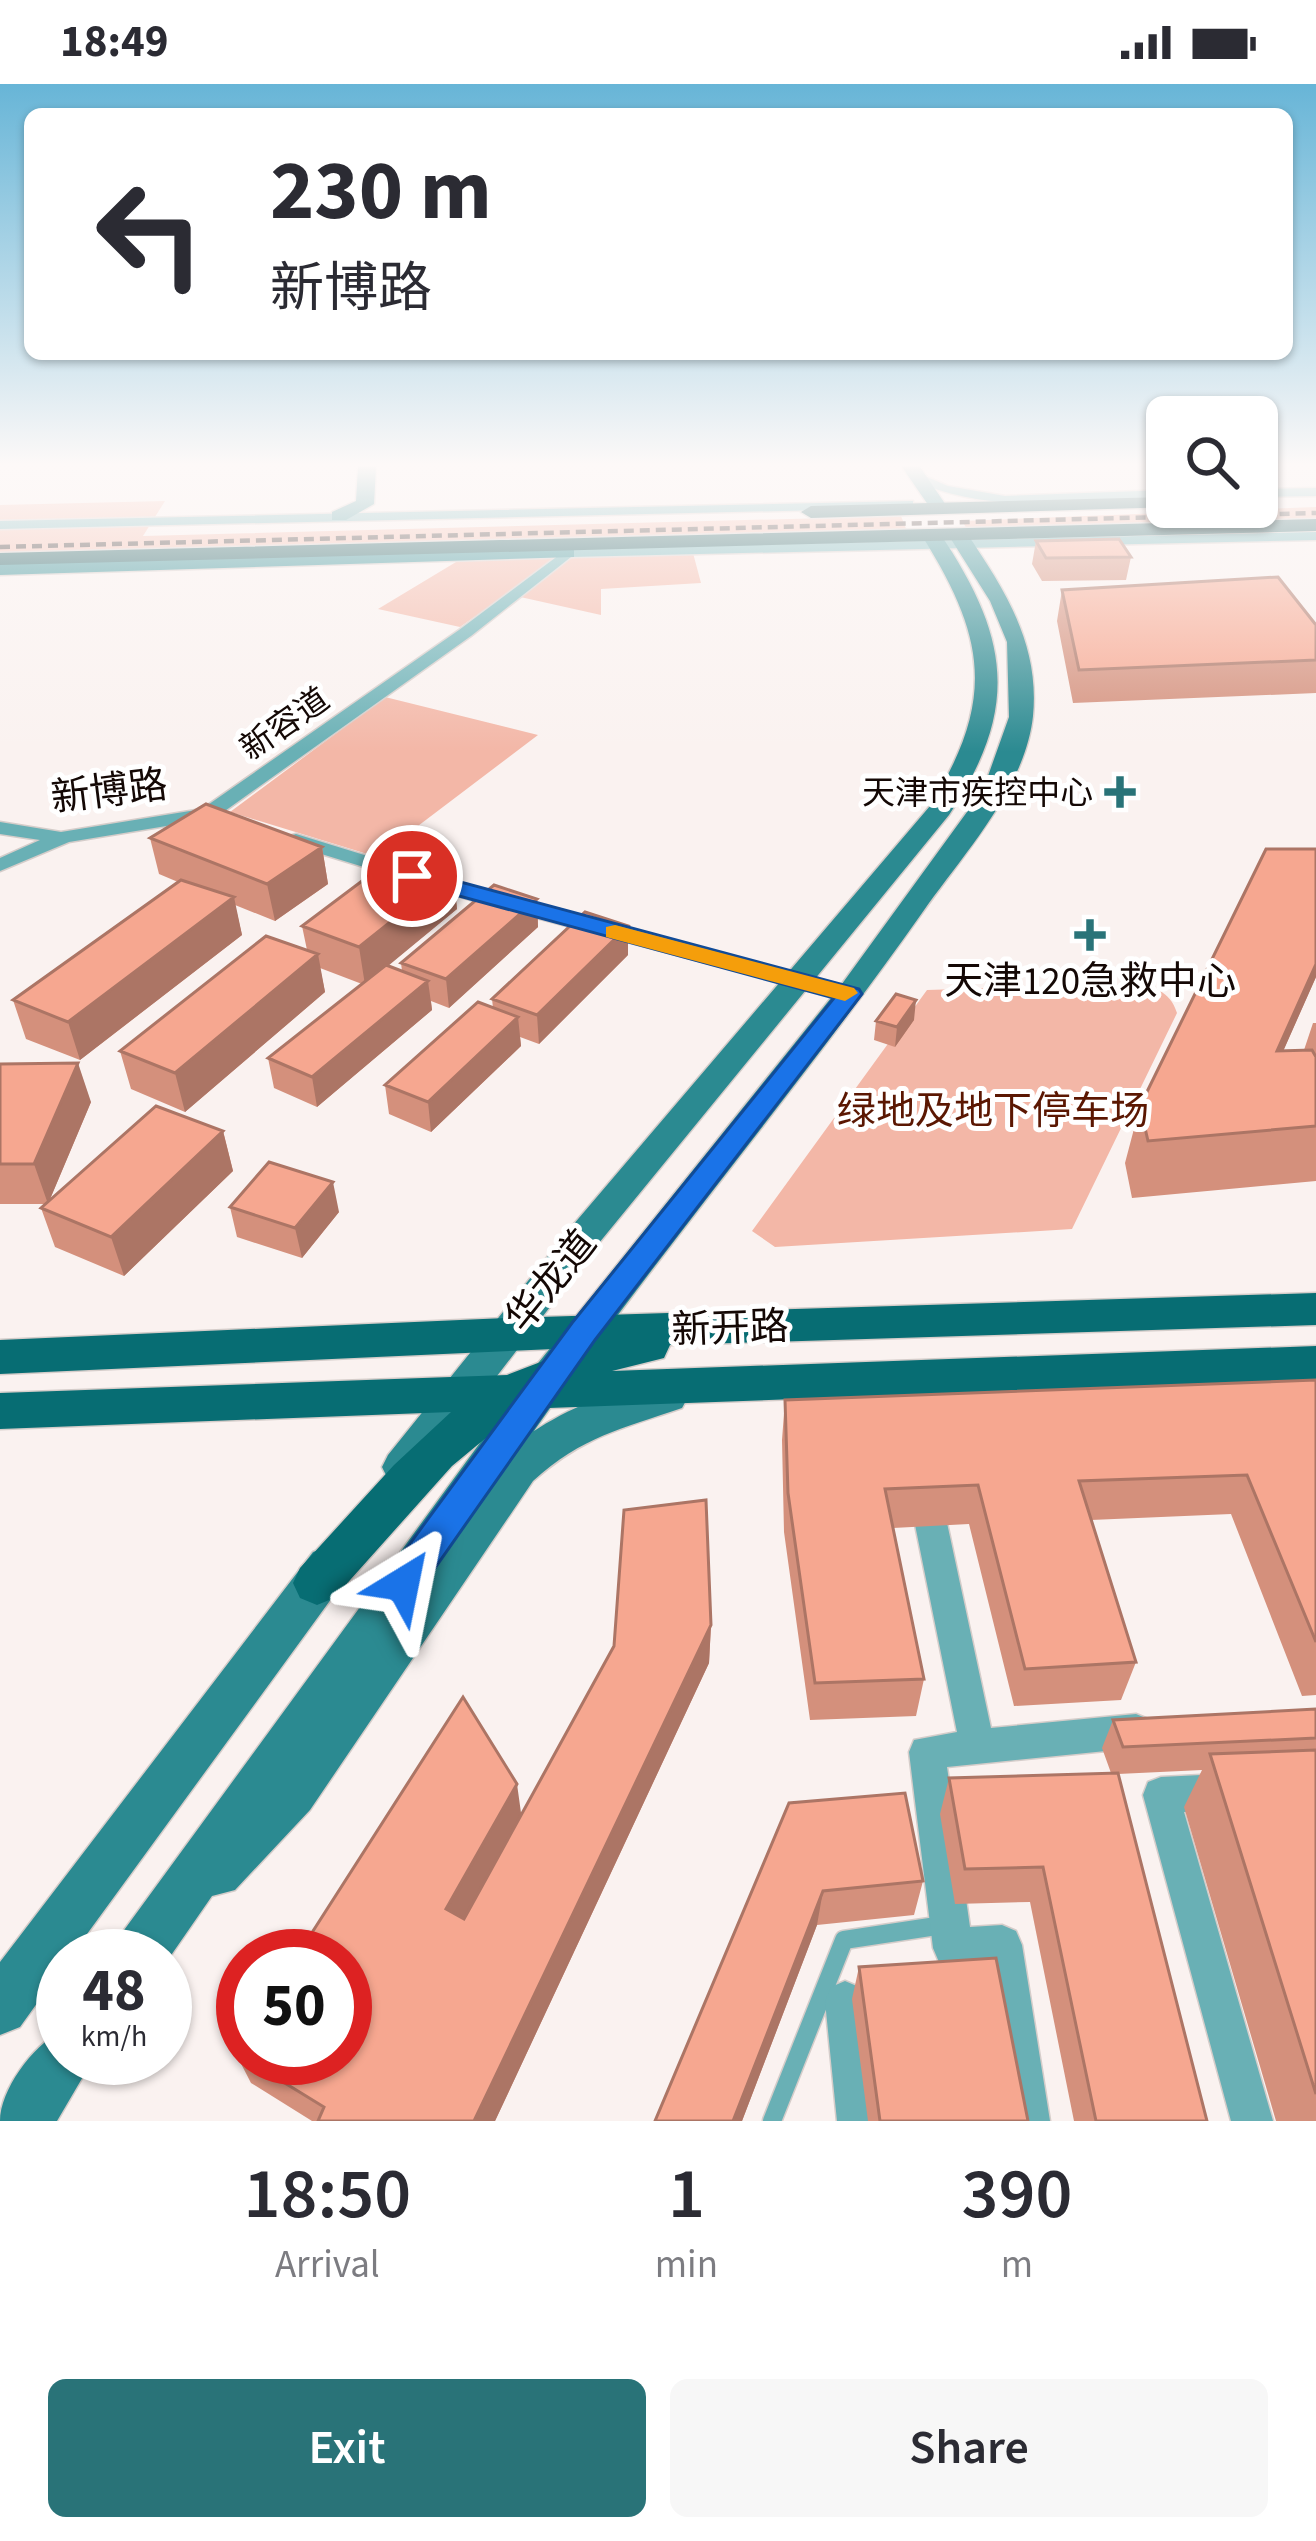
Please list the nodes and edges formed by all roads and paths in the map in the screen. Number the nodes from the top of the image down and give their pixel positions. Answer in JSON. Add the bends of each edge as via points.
{"nodes":[{"id":1,"x":35,"y":562,"type":"edge"},
{"id":2,"x":120,"y":562,"type":"edge"},
{"id":3,"x":555,"y":562,"type":"edge"},
{"id":4,"x":961,"y":562,"type":"edge"},
{"id":5,"x":972,"y":562,"type":"edge"},
{"id":6,"x":0,"y":564,"type":"edge"},
{"id":7,"x":208,"y":814,"type":"junction"},
{"id":8,"x":230,"y":820,"type":"edge"},
{"id":9,"x":0,"y":828,"type":"edge"},
{"id":10,"x":274,"y":834,"type":"edge"},
{"id":11,"x":60,"y":838,"type":"junction"},
{"id":12,"x":0,"y":865,"type":"edge"},
{"id":13,"x":801,"y":980,"type":"junction"},
{"id":14,"x":850,"y":994,"type":"junction"},
{"id":15,"x":1316,"y":1309,"type":"edge"},
{"id":16,"x":752,"y":1326,"type":"junction"},
{"id":17,"x":584,"y":1332,"type":"junction"},
{"id":18,"x":506,"y":1334,"type":"junction"},
{"id":19,"x":0,"y":1357,"type":"edge"},
{"id":20,"x":1306,"y":1374,"type":"edge"},
{"id":21,"x":536,"y":1385,"type":"junction"},
{"id":22,"x":739,"y":1385,"type":"junction"},
{"id":23,"x":460,"y":1392,"type":"junction"},
{"id":24,"x":0,"y":1411,"type":"edge"},
{"id":25,"x":921,"y":1472,"type":"edge"},
{"id":26,"x":316,"y":1583,"type":"junction"},
{"id":27,"x":1180,"y":1727,"type":"edge"},
{"id":28,"x":976,"y":1745,"type":"junction"},
{"id":29,"x":1250,"y":1791,"type":"edge"},
{"id":30,"x":930,"y":1927,"type":"dead end"},
{"id":31,"x":157,"y":1929,"type":"edge"},
{"id":32,"x":162,"y":1929,"type":"edge"},
{"id":33,"x":845,"y":2001,"type":"dead end"},
{"id":34,"x":0,"y":2007,"type":"edge"},
{"id":35,"x":47,"y":2085,"type":"edge"},
{"id":36,"x":22,"y":2121,"type":"edge"},
{"id":37,"x":772,"y":2121,"type":"edge"},
{"id":38,"x":858,"y":2121,"type":"edge"},
{"id":39,"x":1029,"y":2121,"type":"edge"},
{"id":40,"x":1252,"y":2121,"type":"edge"}],
"edges":[{"from":1,"to":6,"type":"highway"},
{"from":2,"to":6,"type":"main road"},
{"from":3,"to":7,"type":"street","name":"新容道"},
{"from":4,"to":13,"type":"main road","name":"华龙道","via":[[988,651],[991,690],[981,736],[940,810]]},
{"from":5,"to":14,"type":"main road","via":[[1018,642],[1017,737],[995,791]]},
{"from":7,"to":8,"type":"street","name":"新博路"},
{"from":7,"to":11,"type":"street","name":"新容道"},
{"from":9,"to":11,"type":"street","name":"新博路"},
{"from":10,"to":13,"type":"street"},
{"from":11,"to":12,"type":"street","name":"新容道"},
{"from":13,"to":14,"type":"street"},
{"from":13,"to":18,"type":"main road","name":"华龙道"},
{"from":14,"to":17,"type":"main road"},
{"from":15,"to":16,"type":"main road","name":"新开路"},
{"from":16,"to":17,"type":"main road","name":"新开路"},
{"from":16,"to":21,"type":"main road","via":[[646,1346]]},
{"from":17,"to":18,"type":"main road","name":"新开路"},
{"from":17,"to":21,"type":"main road"},
{"from":18,"to":19,"type":"main road","name":"新开路"},
{"from":18,"to":23,"type":"main road","name":"华龙道"},
{"from":20,"to":22,"type":"main road","name":"新开路","via":[[904,1393]]},
{"from":21,"to":22,"type":"main road","name":"新开路"},
{"from":21,"to":23,"type":"main road","name":"新开路"},
{"from":21,"to":26,"type":"main road","via":[[446,1446]]},
{"from":21,"to":31,"type":"main road"},
{"from":22,"to":32,"type":"main road","via":[[612,1408],[548,1441],[518,1469],[292,1792]]},
{"from":23,"to":24,"type":"main road","name":"新开路"},
{"from":23,"to":26,"type":"main road","name":"华龙道"},
{"from":25,"to":28,"type":"street"},
{"from":26,"to":34,"type":"main road","name":"华龙道"},
{"from":27,"to":28,"type":"street"},
{"from":28,"to":39,"type":"street","via":[[927,1752],[953,1948],[1002,1945]]},
{"from":29,"to":40,"type":"street","via":[[1160,1795]]},
{"from":30,"to":37,"type":"lane","via":[[844,1940]]},
{"from":33,"to":38,"type":"street"},
{"from":35,"to":36,"type":"main road"}]}
